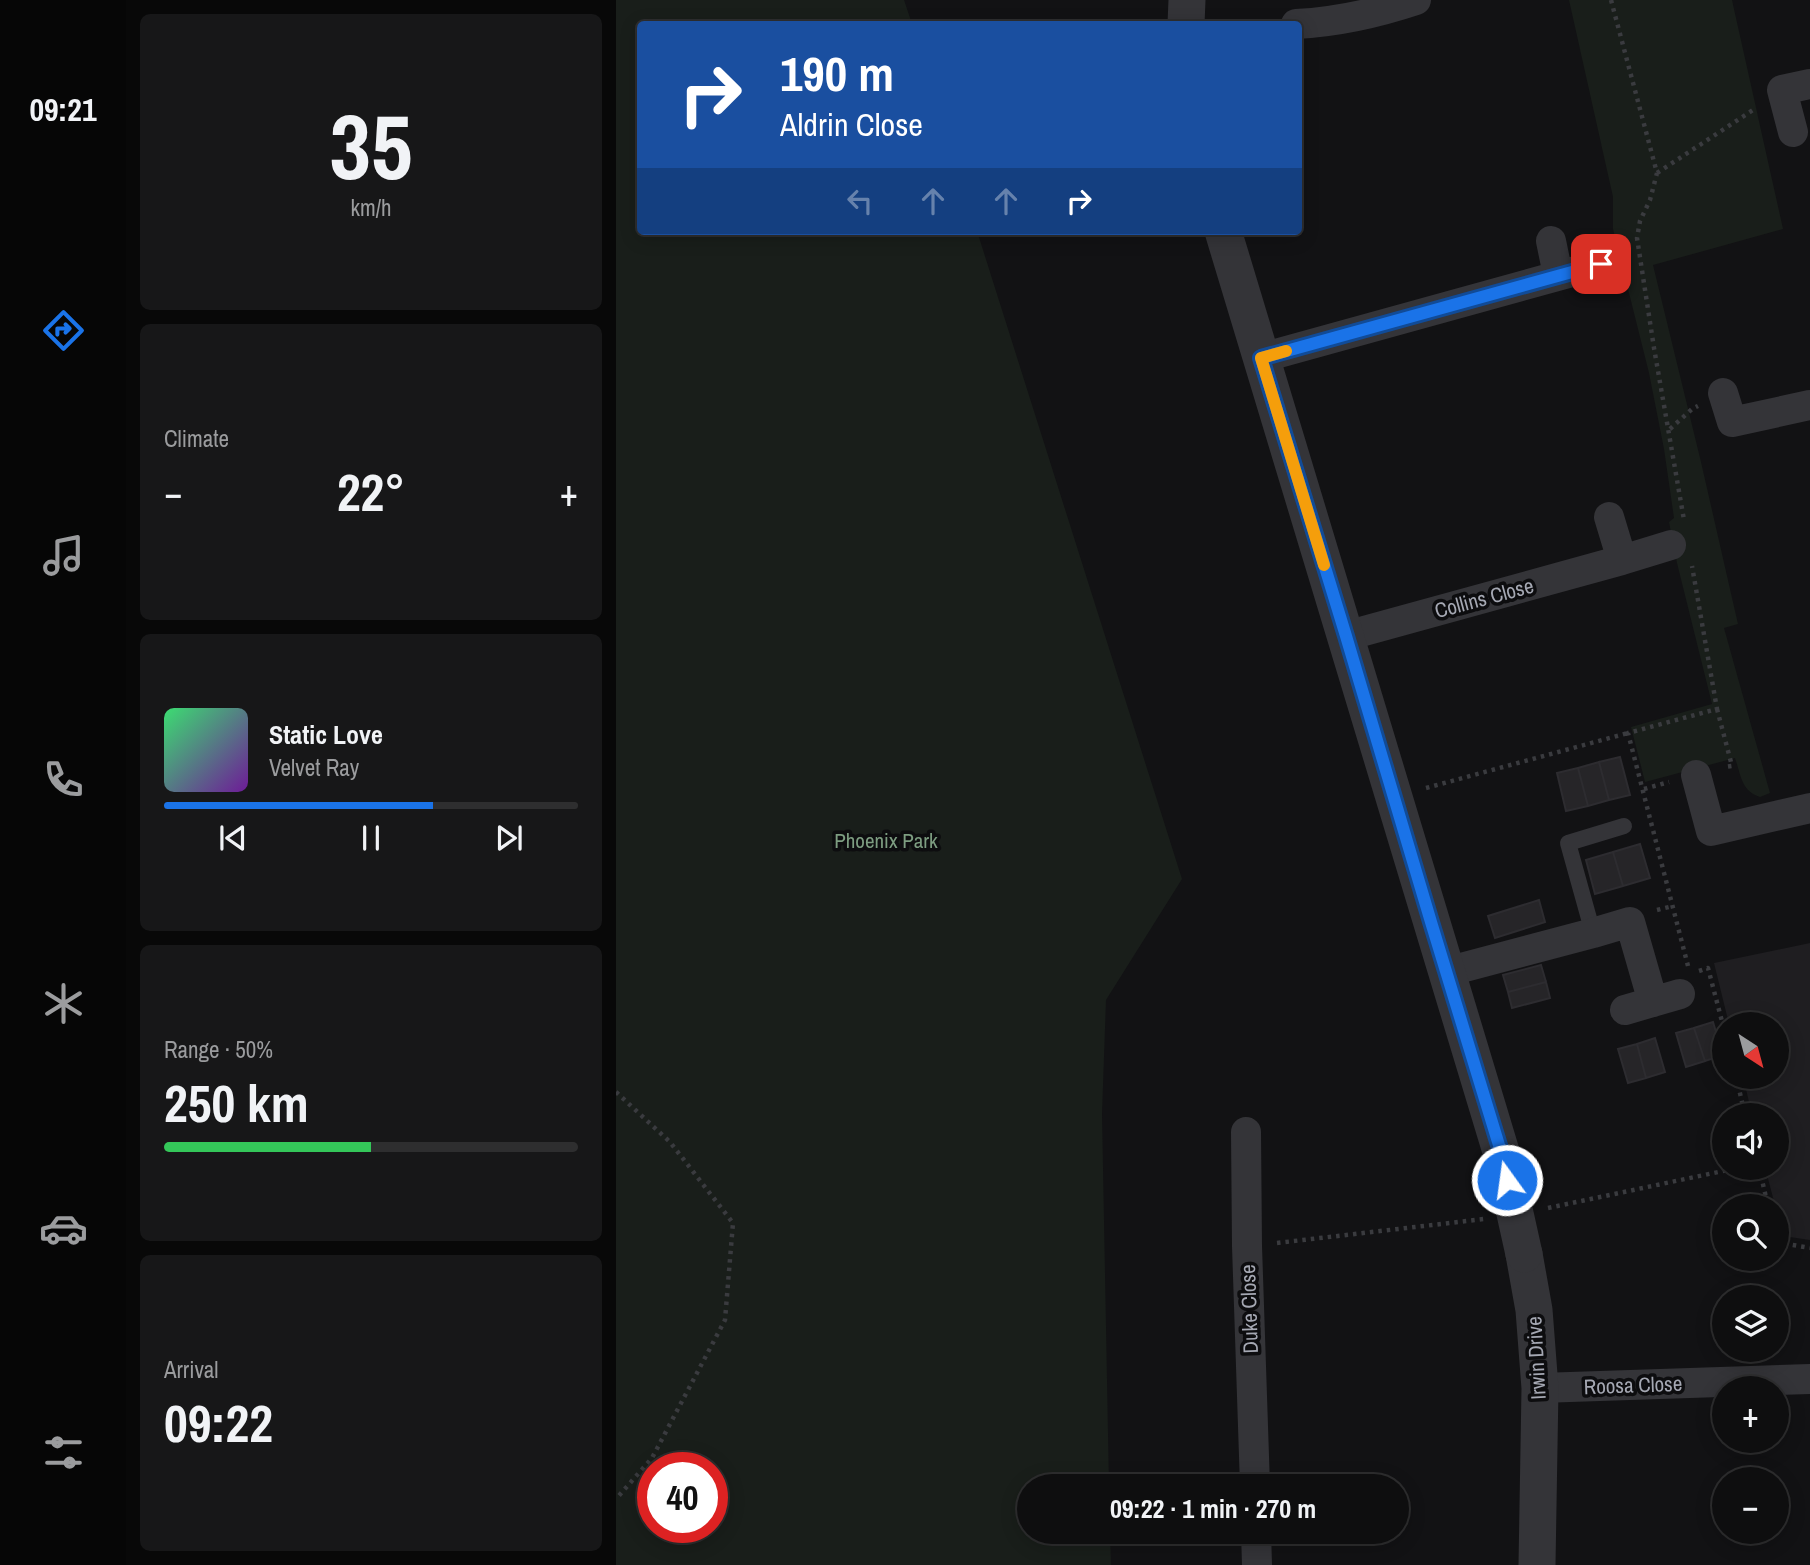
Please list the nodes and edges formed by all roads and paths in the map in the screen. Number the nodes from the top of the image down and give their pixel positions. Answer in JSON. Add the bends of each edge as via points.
{"nodes":[{"id":1,"x":1187,"y":0,"type":"edge"},
{"id":2,"x":1416,"y":0,"type":"edge"},
{"id":3,"x":1186,"y":21,"type":"edge"},
{"id":4,"x":1302,"y":24,"type":"edge"},
{"id":5,"x":1796,"y":87,"type":"edge"},
{"id":6,"x":1793,"y":132,"type":"dead end"},
{"id":7,"x":1657,"y":173,"type":"dead end"},
{"id":8,"x":1224,"y":235,"type":"edge"},
{"id":9,"x":1550,"y":242,"type":"dead end"},
{"id":10,"x":1601,"y":264,"type":"dead end"},
{"id":11,"x":1559,"y":275,"type":"junction"},
{"id":12,"x":1261,"y":358,"type":"junction"},
{"id":13,"x":1723,"y":393,"type":"dead end"},
{"id":14,"x":1810,"y":405,"type":"edge"},
{"id":15,"x":1609,"y":517,"type":"dead end"},
{"id":16,"x":1671,"y":545,"type":"dead end"},
{"id":17,"x":1622,"y":560,"type":"junction"},
{"id":18,"x":1346,"y":636,"type":"junction"},
{"id":19,"x":1628,"y":733,"type":"dead end"},
{"id":20,"x":1696,"y":775,"type":"dead end"},
{"id":21,"x":1393,"y":797,"type":"junction"},
{"id":22,"x":1810,"y":807,"type":"edge"},
{"id":23,"x":1623,"y":826,"type":"dead end"},
{"id":24,"x":1593,"y":933,"type":"junction"},
{"id":25,"x":1446,"y":972,"type":"junction"},
{"id":26,"x":1653,"y":1002,"type":"dead end"},
{"id":27,"x":616,"y":1092,"type":"edge"},
{"id":28,"x":1246,"y":1132,"type":"dead end"},
{"id":29,"x":1712,"y":1173,"type":"edge"},
{"id":30,"x":1552,"y":1208,"type":"dead end"},
{"id":31,"x":1468,"y":1222,"type":"dead end"},
{"id":32,"x":1789,"y":1244,"type":"edge"},
{"id":33,"x":1247,"y":1246,"type":"junction"},
{"id":34,"x":1810,"y":1248,"type":"edge"},
{"id":35,"x":1810,"y":1380,"type":"edge"},
{"id":36,"x":1540,"y":1388,"type":"junction"},
{"id":37,"x":1255,"y":1474,"type":"edge"},
{"id":38,"x":616,"y":1499,"type":"edge"},
{"id":39,"x":1256,"y":1544,"type":"edge"},
{"id":40,"x":1257,"y":1565,"type":"edge"},
{"id":41,"x":1537,"y":1565,"type":"edge"}],
"edges":[{"from":1,"to":3,"type":"street"},
{"from":2,"to":4,"type":"street"},
{"from":5,"to":6,"type":"street"},
{"from":5,"to":7,"type":"path"},
{"from":8,"to":12,"type":"street","name":"Irwin Drive"},
{"from":9,"to":11,"type":"street"},
{"from":10,"to":11,"type":"street"},
{"from":11,"to":12,"type":"street"},
{"from":12,"to":18,"type":"street","name":"Irwin Drive"},
{"from":13,"to":14,"type":"street","via":[[1732,422]]},
{"from":15,"to":17,"type":"street"},
{"from":16,"to":17,"type":"street","name":"Collins Close"},
{"from":17,"to":18,"type":"street","name":"Collins Close"},
{"from":18,"to":21,"type":"street","name":"Irwin Drive"},
{"from":19,"to":21,"type":"path"},
{"from":20,"to":22,"type":"street","via":[[1711,831]]},
{"from":21,"to":25,"type":"street","name":"Irwin Drive"},
{"from":23,"to":24,"type":"lane","via":[[1568,843]]},
{"from":24,"to":25,"type":"street"},
{"from":24,"to":26,"type":"street","via":[[1630,922]]},
{"from":25,"to":36,"type":"street","name":"Irwin Drive","bridge":true,"via":[[1502,1155],[1534,1310]]},
{"from":27,"to":38,"type":"path","via":[[670,1142],[733,1223],[724,1320],[652,1458]]},
{"from":28,"to":33,"type":"street","name":"Duke Close"},
{"from":29,"to":30,"type":"path"},
{"from":31,"to":33,"type":"path"},
{"from":32,"to":34,"type":"path"},
{"from":33,"to":37,"type":"street","name":"Duke Close"},
{"from":35,"to":36,"type":"street","name":"Roosa Close"},
{"from":36,"to":41,"type":"street","name":"Irwin Drive"},
{"from":39,"to":40,"type":"street"}]}
